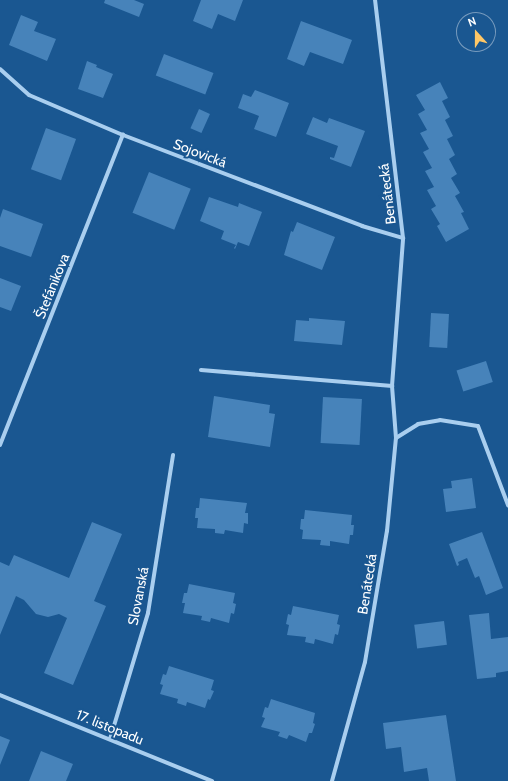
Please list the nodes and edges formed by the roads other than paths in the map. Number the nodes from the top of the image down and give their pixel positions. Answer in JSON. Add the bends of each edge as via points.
{"nodes":[{"id":1,"x":375,"y":0,"type":"edge"},
{"id":2,"x":0,"y":68,"type":"edge"},
{"id":3,"x":124,"y":135,"type":"junction"},
{"id":4,"x":403,"y":238,"type":"junction"},
{"id":5,"x":201,"y":370,"type":"dead end"},
{"id":6,"x":392,"y":386,"type":"junction"},
{"id":7,"x":396,"y":438,"type":"junction"},
{"id":8,"x":0,"y":445,"type":"edge"},
{"id":9,"x":173,"y":455,"type":"dead end"},
{"id":10,"x":508,"y":505,"type":"edge"},
{"id":11,"x":0,"y":695,"type":"edge"},
{"id":12,"x":110,"y":739,"type":"junction"},
{"id":13,"x":212,"y":781,"type":"edge"},
{"id":14,"x":332,"y":781,"type":"edge"}],
"edges":[{"from":1,"to":4,"type":"street","name":"Benátecká"},
{"from":2,"to":3,"type":"street","name":"Sojovická","via":[[29,95]]},
{"from":3,"to":4,"type":"street","name":"Sojovická","via":[[362,226]]},
{"from":3,"to":8,"type":"street","name":"Štefánikova"},
{"from":4,"to":6,"type":"street","name":"Benátecká"},
{"from":5,"to":6,"type":"street"},
{"from":6,"to":7,"type":"street","name":"Benátecká"},
{"from":7,"to":10,"type":"street","via":[[418,424],[440,420],[478,426]]},
{"from":7,"to":14,"type":"street","name":"Benátecká","via":[[387,531],[365,662]]},
{"from":9,"to":12,"type":"street","name":"Slovanská","via":[[148,613]]},
{"from":11,"to":12,"type":"street","name":"17. listopadu"},
{"from":12,"to":13,"type":"street","name":"17. listopadu"}]}
